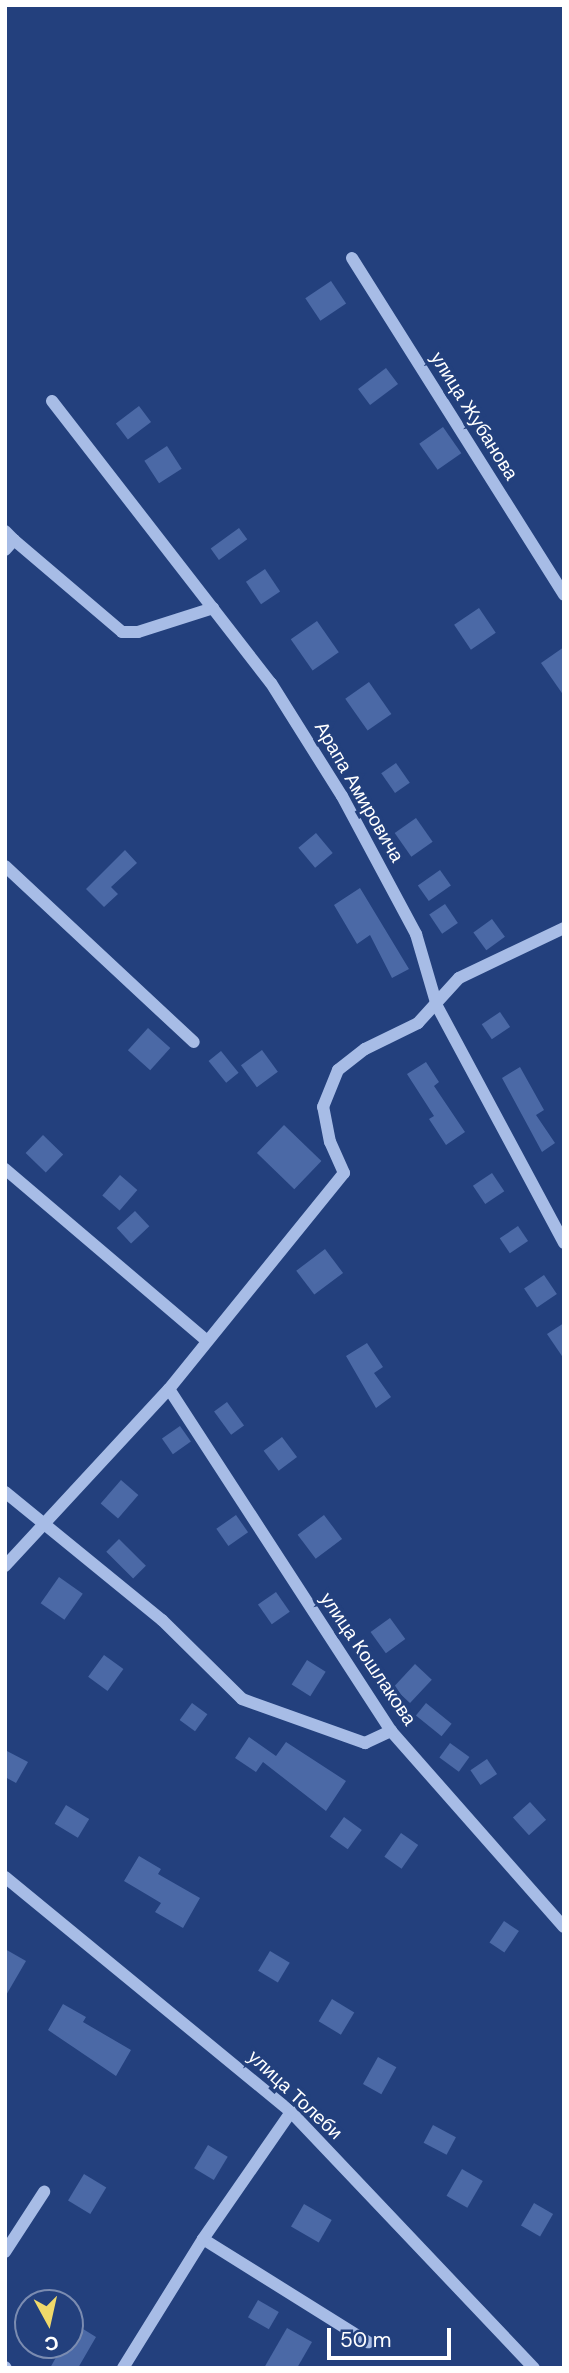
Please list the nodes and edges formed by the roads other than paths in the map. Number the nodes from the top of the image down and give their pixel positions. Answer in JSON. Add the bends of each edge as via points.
{"nodes":[{"id":1,"x":352,"y":258,"type":"dead end"},
{"id":2,"x":52,"y":401,"type":"dead end"},
{"id":3,"x":10,"y":535,"type":"edge"},
{"id":4,"x":5,"y":551,"type":"edge"},
{"id":5,"x":564,"y":595,"type":"edge"},
{"id":6,"x":213,"y":608,"type":"junction"},
{"id":7,"x":5,"y":866,"type":"edge"},
{"id":8,"x":564,"y":928,"type":"edge"},
{"id":9,"x":437,"y":1006,"type":"junction"},
{"id":10,"x":194,"y":1042,"type":"dead end"},
{"id":11,"x":5,"y":1168,"type":"edge"},
{"id":12,"x":564,"y":1243,"type":"edge"},
{"id":13,"x":206,"y":1340,"type":"junction"},
{"id":14,"x":169,"y":1390,"type":"junction"},
{"id":15,"x":5,"y":1492,"type":"edge"},
{"id":16,"x":43,"y":1524,"type":"junction"},
{"id":17,"x":5,"y":1566,"type":"edge"},
{"id":18,"x":391,"y":1731,"type":"junction"},
{"id":19,"x":5,"y":1877,"type":"edge"},
{"id":20,"x":564,"y":1927,"type":"edge"},
{"id":21,"x":291,"y":2112,"type":"junction"},
{"id":22,"x":44,"y":2192,"type":"dead end"},
{"id":23,"x":203,"y":2239,"type":"junction"},
{"id":24,"x":5,"y":2252,"type":"edge"},
{"id":25,"x":368,"y":2342,"type":"dead end"},
{"id":26,"x":123,"y":2368,"type":"edge"},
{"id":27,"x":534,"y":2368,"type":"edge"}],
"edges":[{"from":1,"to":5,"type":"street","name":"улица Жубанова"},
{"from":2,"to":6,"type":"street","name":"Арапа Амировича"},
{"from":3,"to":4,"type":"street"},
{"from":3,"to":6,"type":"street","via":[[122,632],[138,632]]},
{"from":6,"to":9,"type":"street","name":"Арапа Амировича","via":[[271,683],[342,796],[416,934]]},
{"from":7,"to":10,"type":"street"},
{"from":8,"to":9,"type":"street","via":[[459,978]]},
{"from":9,"to":12,"type":"street","name":"Арапа Амировича"},
{"from":9,"to":13,"type":"street","via":[[418,1023],[365,1049],[338,1070],[323,1107],[330,1142],[344,1173]]},
{"from":11,"to":13,"type":"street"},
{"from":13,"to":14,"type":"street"},
{"from":14,"to":16,"type":"street"},
{"from":14,"to":18,"type":"street","name":"улица Кошлакова"},
{"from":15,"to":16,"type":"street"},
{"from":16,"to":17,"type":"street"},
{"from":16,"to":18,"type":"street","via":[[162,1620],[242,1699],[365,1743]]},
{"from":18,"to":20,"type":"street","name":"улица Кошлакова"},
{"from":19,"to":21,"type":"street","name":"улица Толеби"},
{"from":21,"to":23,"type":"street"},
{"from":21,"to":27,"type":"street","name":"улица Толеби"},
{"from":22,"to":24,"type":"street"},
{"from":23,"to":25,"type":"street"},
{"from":23,"to":26,"type":"street"}]}
